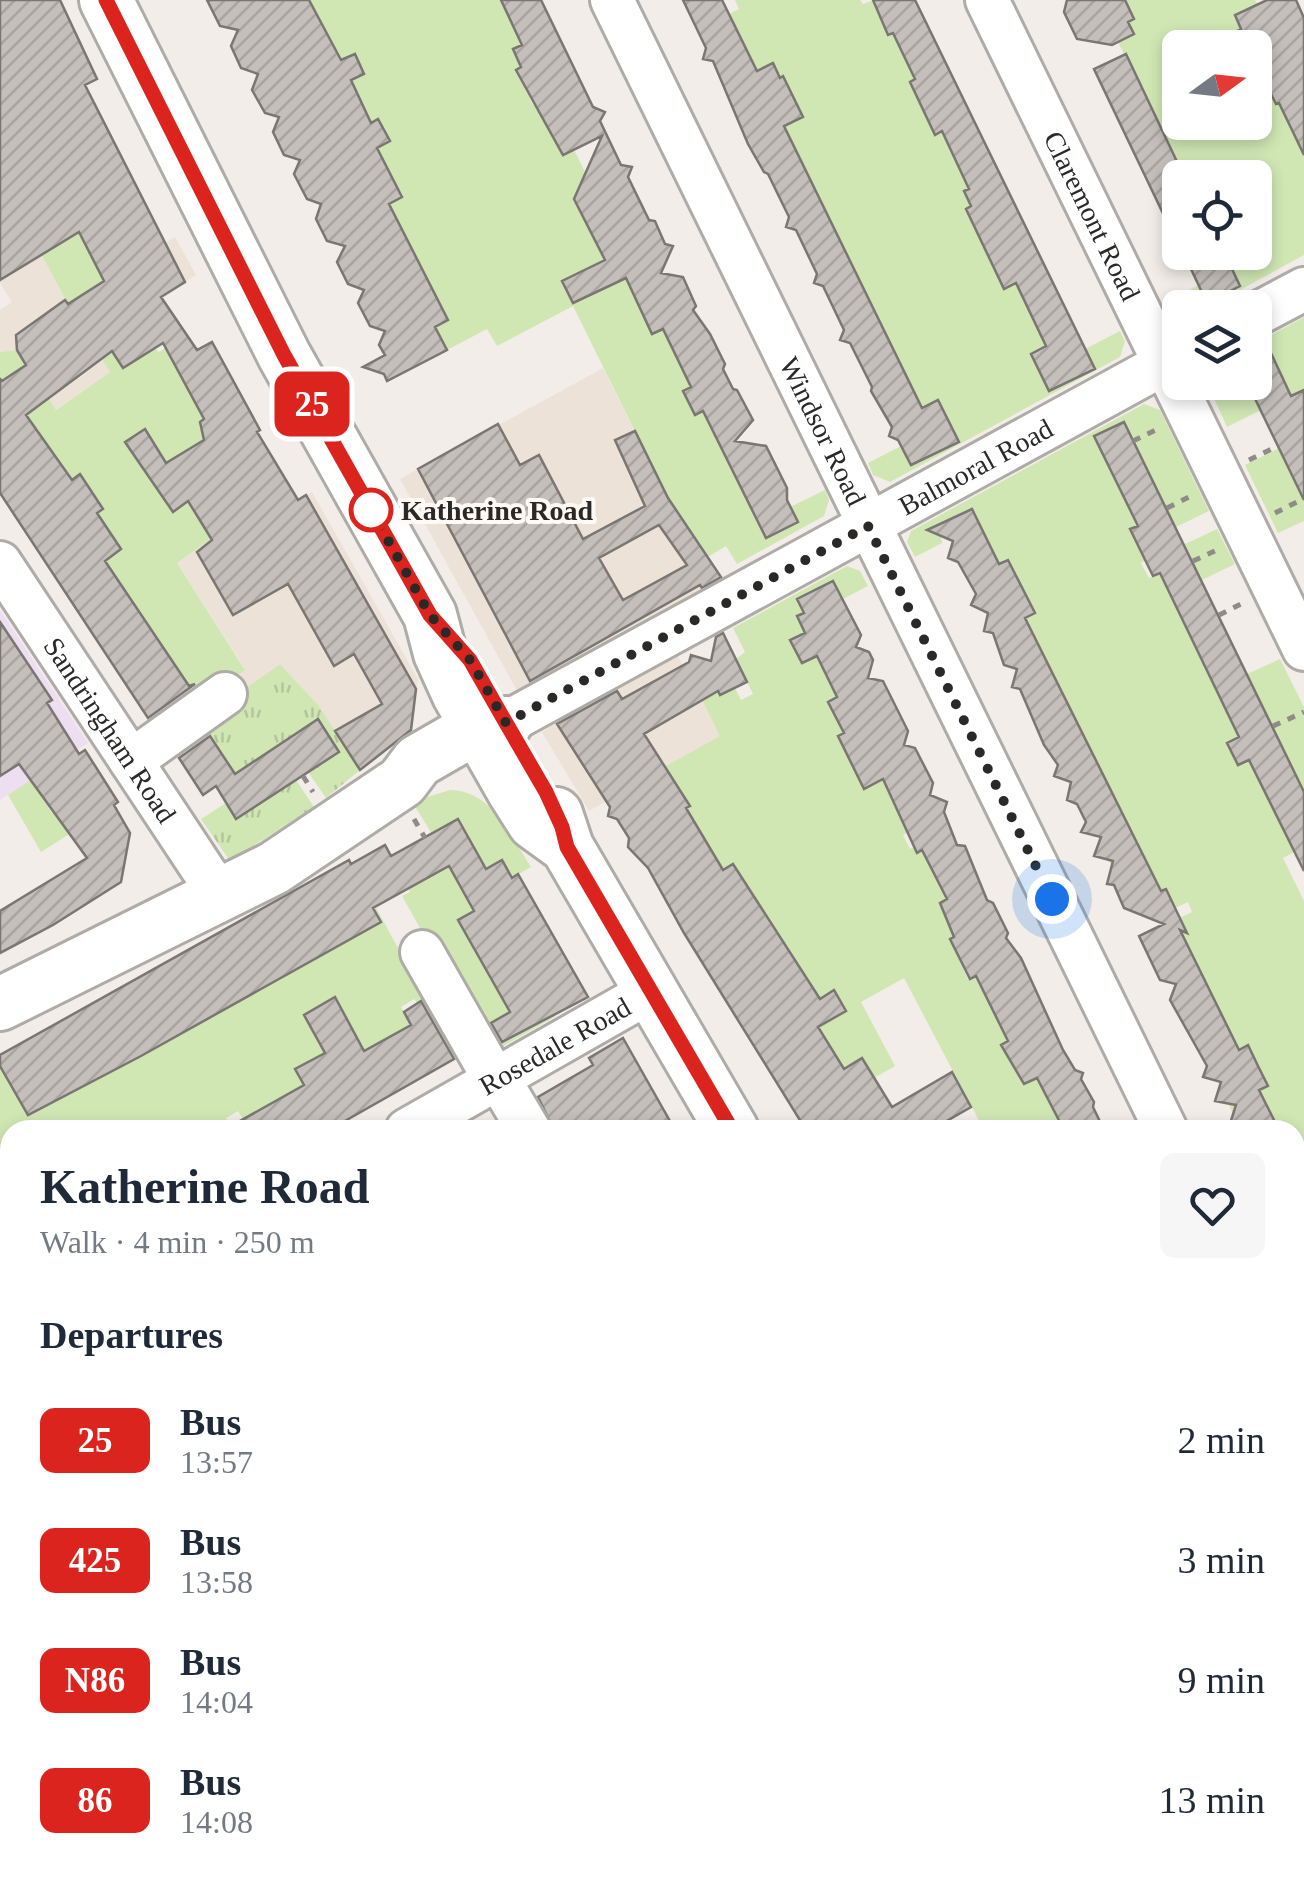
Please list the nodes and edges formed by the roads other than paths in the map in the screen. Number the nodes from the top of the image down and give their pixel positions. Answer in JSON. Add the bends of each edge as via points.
{"nodes":[{"id":1,"x":106,"y":0,"type":"edge"},
{"id":2,"x":612,"y":0,"type":"edge"},
{"id":3,"x":987,"y":0,"type":"edge"},
{"id":4,"x":1304,"y":289,"type":"edge"},
{"id":5,"x":1272,"y":306,"type":"edge"},
{"id":6,"x":1162,"y":340,"type":"edge"},
{"id":7,"x":1162,"y":364,"type":"edge"},
{"id":8,"x":1191,"y":400,"type":"edge"},
{"id":9,"x":868,"y":526,"type":"junction"},
{"id":10,"x":0,"y":563,"type":"edge"},
{"id":11,"x":435,"y":634,"type":"junction"},
{"id":12,"x":1304,"y":649,"type":"edge"},
{"id":13,"x":226,"y":694,"type":"dead end"},
{"id":14,"x":490,"y":732,"type":"junction"},
{"id":15,"x":130,"y":760,"type":"junction"},
{"id":16,"x":410,"y":771,"type":"junction"},
{"id":17,"x":220,"y":897,"type":"junction"},
{"id":18,"x":422,"y":952,"type":"dead end"},
{"id":19,"x":651,"y":991,"type":"junction"},
{"id":20,"x":0,"y":1004,"type":"edge"},
{"id":21,"x":497,"y":1079,"type":"junction"},
{"id":22,"x":425,"y":1120,"type":"edge"},
{"id":23,"x":523,"y":1120,"type":"edge"},
{"id":24,"x":726,"y":1120,"type":"edge"},
{"id":25,"x":1161,"y":1120,"type":"edge"}],
"edges":[{"from":1,"to":11,"type":"main road","via":[[284,355]]},
{"from":2,"to":9,"type":"street","name":"Windsor Road"},
{"from":3,"to":6,"type":"street","name":"Claremont Road"},
{"from":4,"to":5,"type":"street"},
{"from":7,"to":9,"type":"street","name":"Balmoral Road"},
{"from":8,"to":12,"type":"street","name":"Claremont Road"},
{"from":9,"to":14,"type":"street","name":"Balmoral Road"},
{"from":9,"to":25,"type":"street","name":"Windsor Road"},
{"from":10,"to":15,"type":"street","name":"Sandringham Road"},
{"from":11,"to":14,"type":"main road","via":[[470,660]]},
{"from":11,"to":16,"type":"main road","via":[[437,695]]},
{"from":13,"to":15,"type":"street"},
{"from":14,"to":16,"type":"main road","via":[[425,778]]},
{"from":14,"to":19,"type":"main road","via":[[546,792],[567,847]]},
{"from":15,"to":17,"type":"street","name":"Sandringham Road"},
{"from":16,"to":17,"type":"main road","via":[[274,868]]},
{"from":17,"to":20,"type":"main road"},
{"from":18,"to":21,"type":"street"},
{"from":19,"to":21,"type":"street","name":"Rosedale Road"},
{"from":19,"to":24,"type":"main road"},
{"from":21,"to":22,"type":"street","name":"Rosedale Road"},
{"from":21,"to":23,"type":"street"}]}
